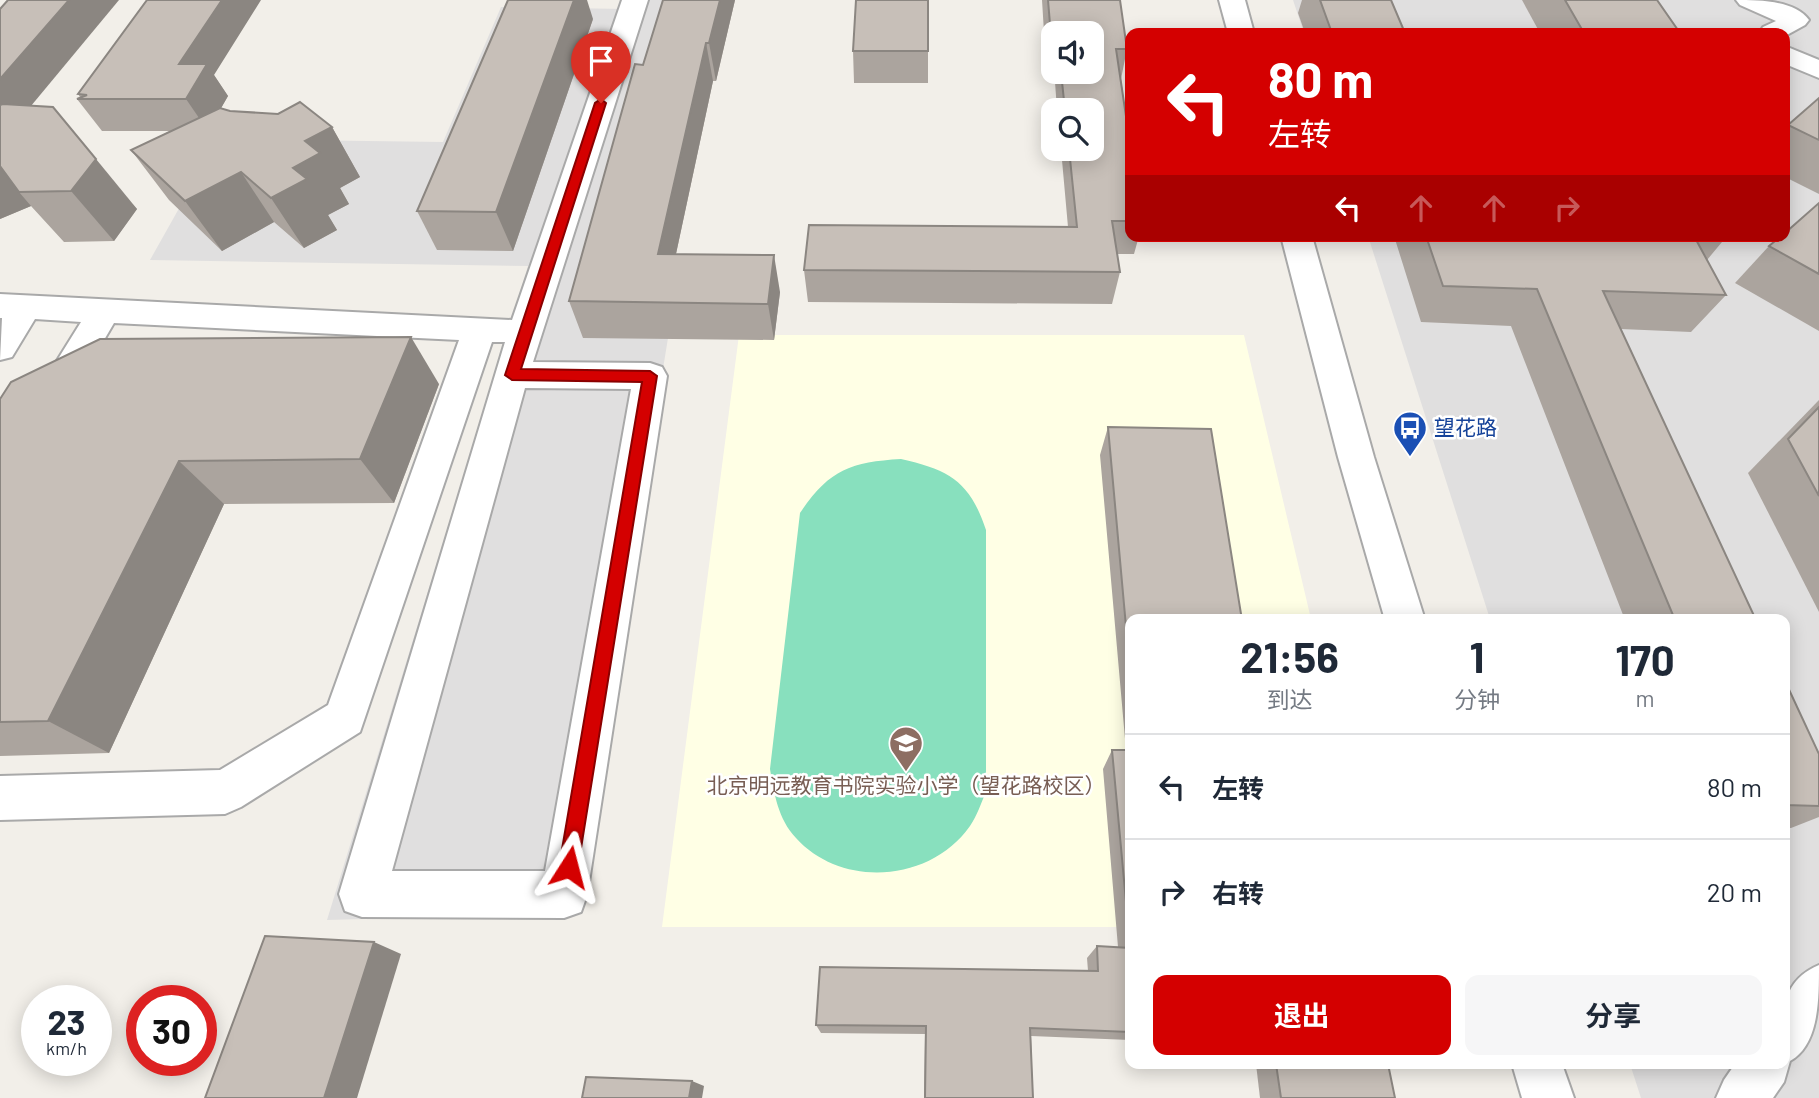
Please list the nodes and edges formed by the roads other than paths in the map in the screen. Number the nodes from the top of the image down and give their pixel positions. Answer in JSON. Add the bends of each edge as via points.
{"nodes":[{"id":1,"x":635,"y":0,"type":"edge"},
{"id":2,"x":1231,"y":0,"type":"edge"},
{"id":3,"x":1749,"y":0,"type":"edge"},
{"id":4,"x":1239,"y":28,"type":"edge"},
{"id":5,"x":1781,"y":28,"type":"edge"},
{"id":6,"x":1790,"y":56,"type":"edge"},
{"id":7,"x":1819,"y":69,"type":"edge"},
{"id":8,"x":1298,"y":242,"type":"edge"},
{"id":9,"x":14,"y":306,"type":"edge"},
{"id":10,"x":104,"y":312,"type":"junction"},
{"id":11,"x":480,"y":329,"type":"junction"},
{"id":12,"x":524,"y":333,"type":"junction"},
{"id":13,"x":0,"y":348,"type":"edge"},
{"id":14,"x":512,"y":375,"type":"junction"},
{"id":15,"x":0,"y":484,"type":"edge"},
{"id":16,"x":1403,"y":614,"type":"edge"},
{"id":17,"x":0,"y":798,"type":"edge"},
{"id":18,"x":1819,"y":990,"type":"edge"},
{"id":19,"x":1790,"y":1031,"type":"edge"},
{"id":20,"x":1539,"y":1069,"type":"edge"},
{"id":21,"x":1762,"y":1069,"type":"edge"},
{"id":22,"x":1548,"y":1098,"type":"edge"},
{"id":23,"x":1742,"y":1098,"type":"edge"}],
"edges":[{"from":1,"to":12,"type":"street"},
{"from":2,"to":4,"type":"street"},
{"from":3,"to":5,"type":"street","via":[[1796,20]]},
{"from":6,"to":7,"type":"street"},
{"from":8,"to":16,"type":"street"},
{"from":9,"to":10,"type":"street"},
{"from":9,"to":13,"type":"street"},
{"from":10,"to":11,"type":"street"},
{"from":10,"to":15,"type":"street"},
{"from":11,"to":12,"type":"street"},
{"from":11,"to":17,"type":"street","via":[[345,718],[225,792]]},
{"from":12,"to":14,"type":"street"},
{"from":14,"to":14,"type":"street","via":[[454,574],[362,894],[564,894],[650,376]]},
{"from":18,"to":19,"type":"street"},
{"from":20,"to":22,"type":"street"},
{"from":21,"to":23,"type":"street"}]}
